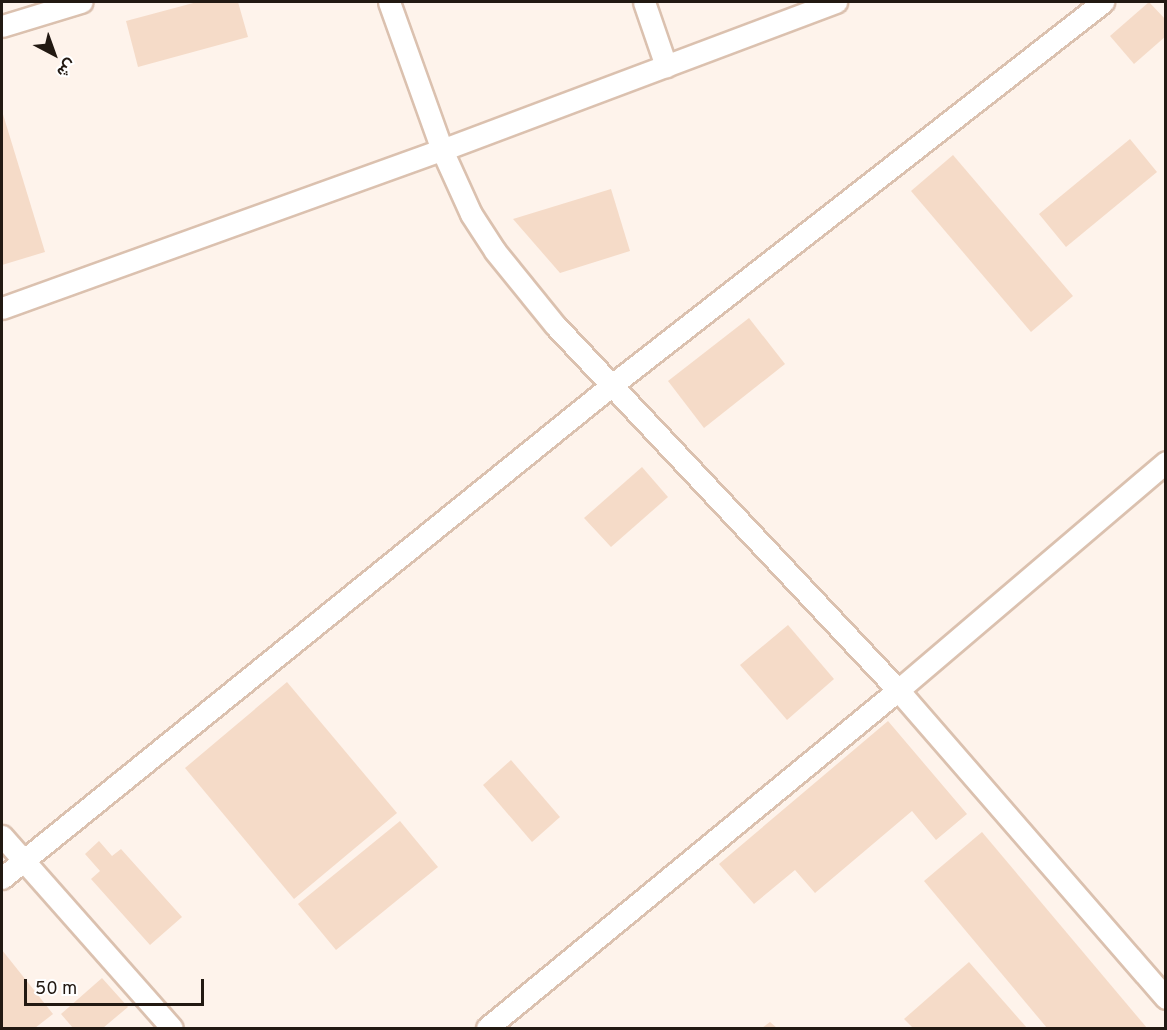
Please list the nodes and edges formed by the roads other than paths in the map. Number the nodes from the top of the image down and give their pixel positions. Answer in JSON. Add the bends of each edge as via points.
{"nodes":[{"id":1,"x":81,"y":2,"type":"edge"},
{"id":2,"x":389,"y":2,"type":"edge"},
{"id":3,"x":644,"y":2,"type":"edge"},
{"id":4,"x":836,"y":2,"type":"edge"},
{"id":5,"x":1103,"y":2,"type":"edge"},
{"id":6,"x":2,"y":26,"type":"edge"},
{"id":7,"x":666,"y":66,"type":"junction"},
{"id":8,"x":442,"y":150,"type":"junction"},
{"id":9,"x":2,"y":308,"type":"edge"},
{"id":10,"x":612,"y":385,"type":"junction"},
{"id":11,"x":1166,"y":462,"type":"edge"},
{"id":12,"x":898,"y":690,"type":"junction"},
{"id":13,"x":2,"y":836,"type":"edge"},
{"id":14,"x":23,"y":861,"type":"junction"},
{"id":15,"x":2,"y":879,"type":"edge"},
{"id":16,"x":1166,"y":998,"type":"edge"},
{"id":17,"x":172,"y":1029,"type":"edge"},
{"id":18,"x":487,"y":1029,"type":"edge"}],
"edges":[{"from":1,"to":6,"type":"street"},
{"from":2,"to":8,"type":"street"},
{"from":3,"to":7,"type":"street"},
{"from":4,"to":7,"type":"street"},
{"from":5,"to":10,"type":"street"},
{"from":7,"to":8,"type":"street"},
{"from":8,"to":9,"type":"street"},
{"from":8,"to":10,"type":"street","via":[[471,214],[495,251],[555,325]]},
{"from":10,"to":12,"type":"street"},
{"from":10,"to":14,"type":"street"},
{"from":11,"to":12,"type":"street"},
{"from":12,"to":16,"type":"street"},
{"from":12,"to":18,"type":"street"},
{"from":13,"to":14,"type":"street"},
{"from":14,"to":15,"type":"street"},
{"from":14,"to":17,"type":"street"}]}
